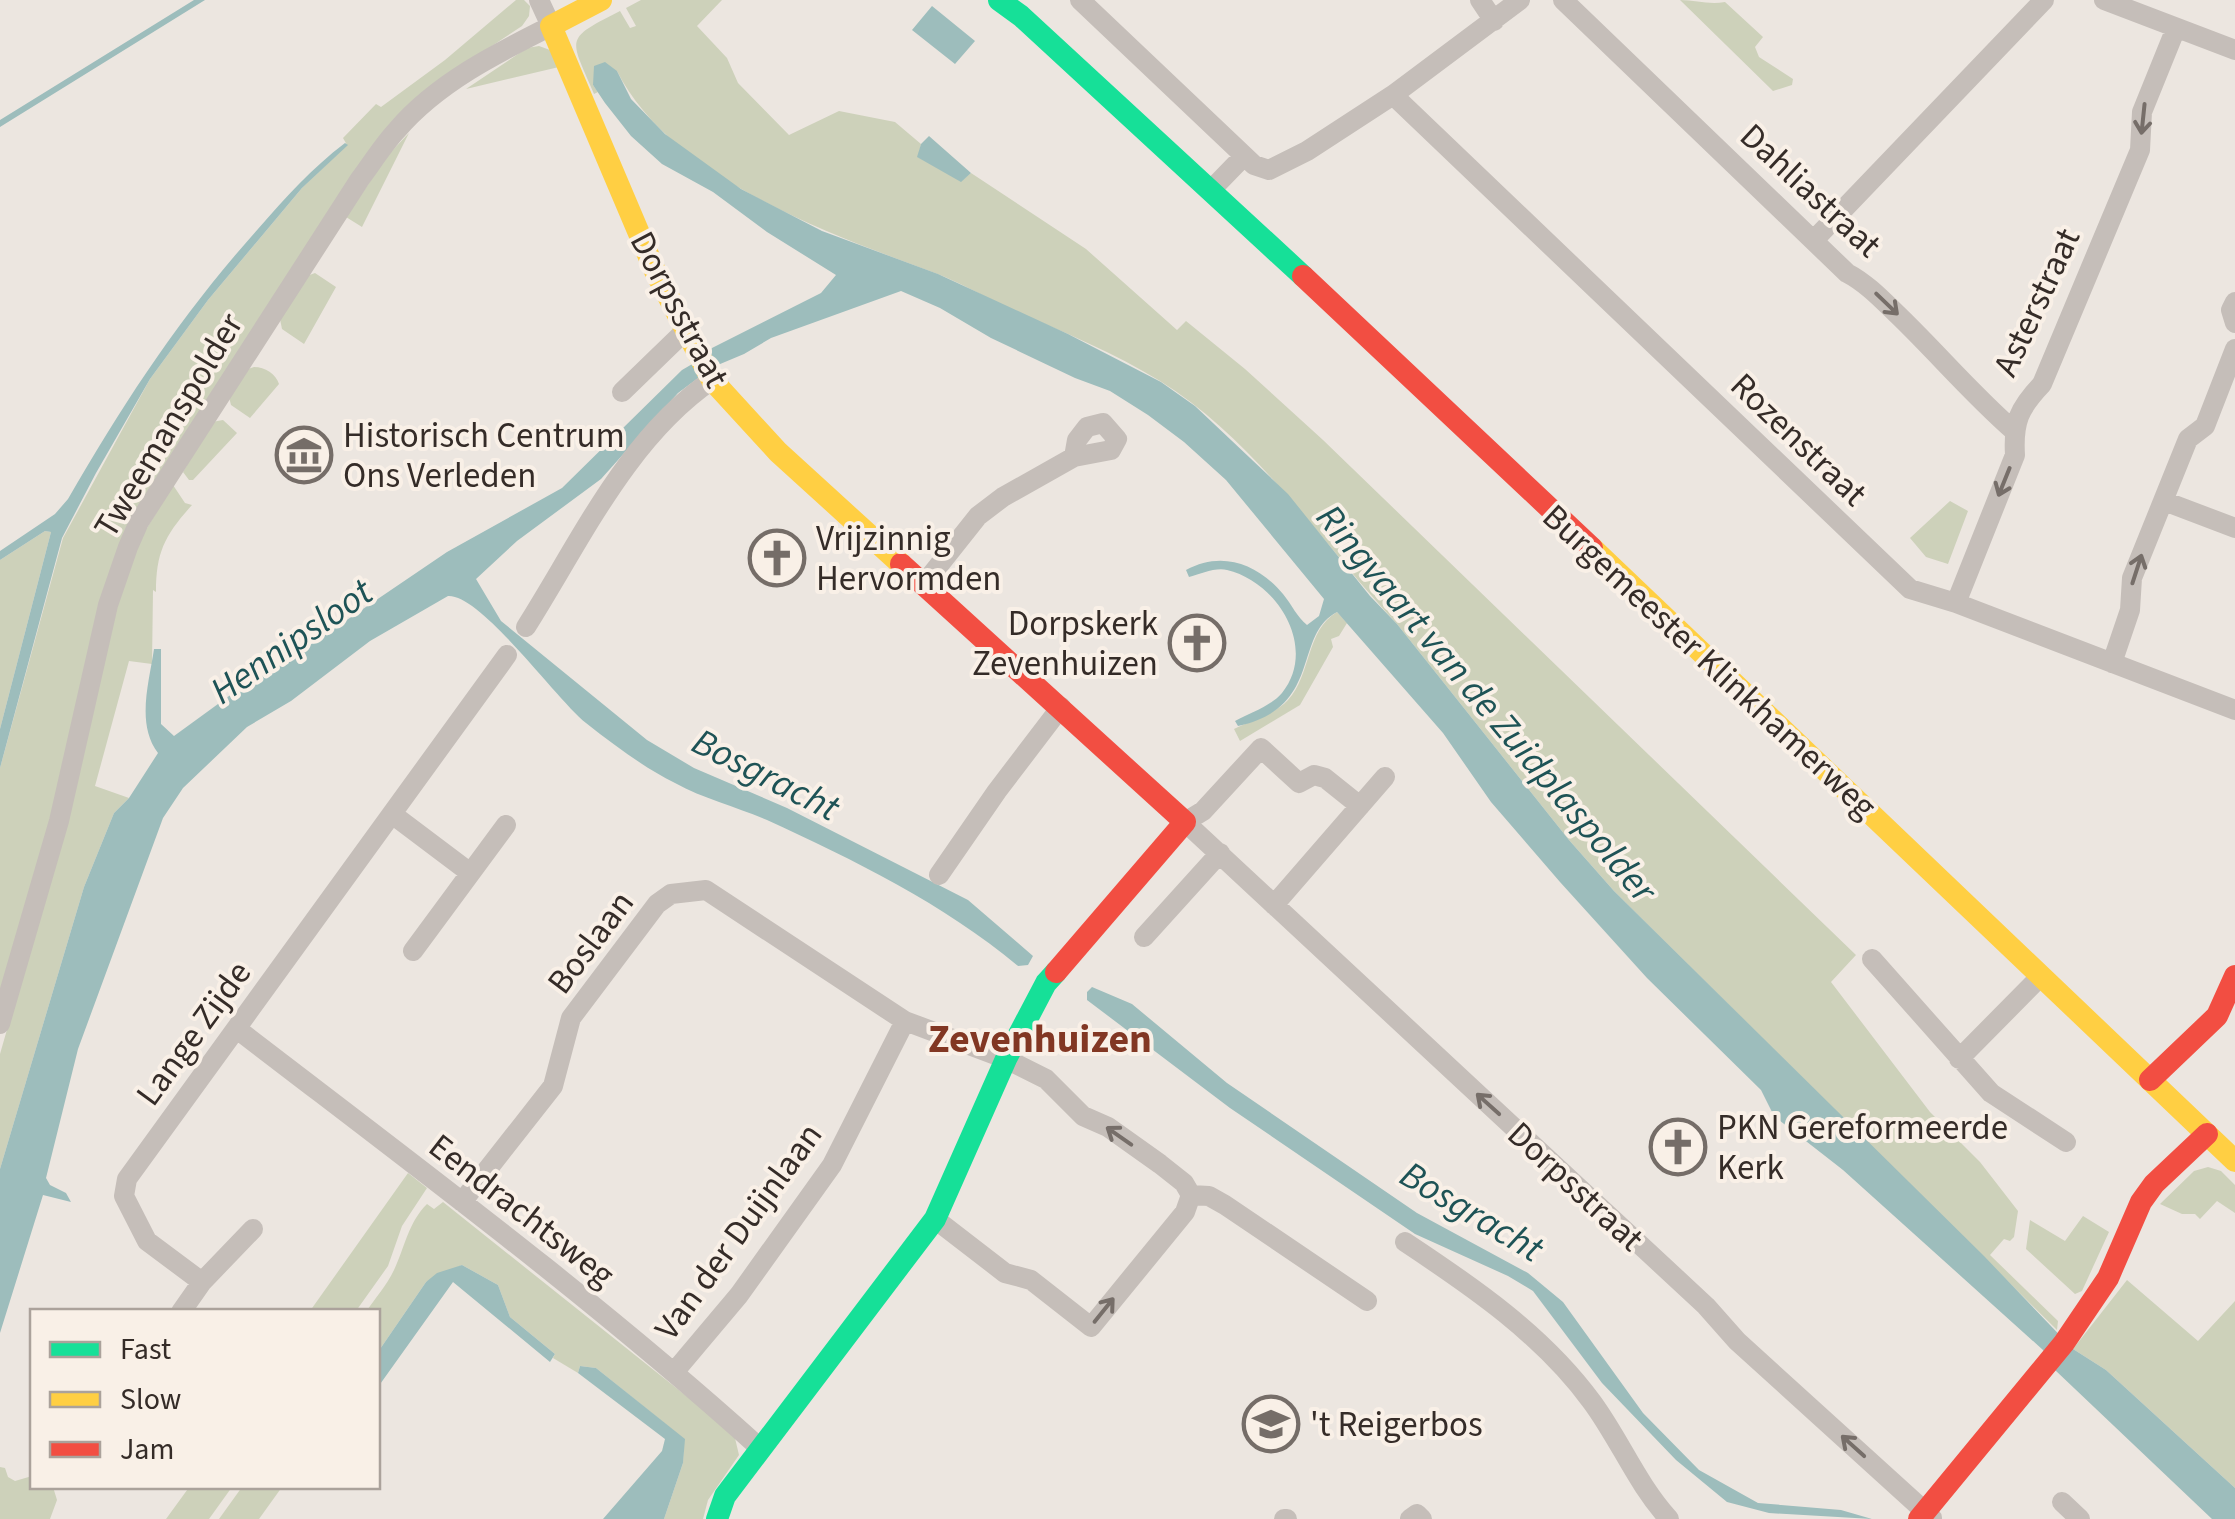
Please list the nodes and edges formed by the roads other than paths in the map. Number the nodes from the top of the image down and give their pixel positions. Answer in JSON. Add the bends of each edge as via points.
{"nodes":[{"id":1,"x":539,"y":0,"type":"edge"},
{"id":2,"x":602,"y":0,"type":"edge"},
{"id":3,"x":999,"y":0,"type":"edge"},
{"id":4,"x":1080,"y":0,"type":"edge"},
{"id":5,"x":1480,"y":0,"type":"edge"},
{"id":6,"x":1520,"y":0,"type":"edge"},
{"id":7,"x":1564,"y":0,"type":"edge"},
{"id":8,"x":2044,"y":0,"type":"edge"},
{"id":9,"x":2104,"y":0,"type":"edge"},
{"id":10,"x":1494,"y":21,"type":"junction"},
{"id":11,"x":551,"y":26,"type":"junction"},
{"id":12,"x":2176,"y":28,"type":"junction"},
{"id":13,"x":2235,"y":50,"type":"edge"},
{"id":14,"x":1393,"y":95,"type":"junction"},
{"id":15,"x":1244,"y":156,"type":"junction"},
{"id":16,"x":1211,"y":190,"type":"junction"},
{"id":17,"x":1814,"y":240,"type":"junction"},
{"id":18,"x":2235,"y":302,"type":"edge"},
{"id":19,"x":2235,"y":324,"type":"edge"},
{"id":20,"x":685,"y":331,"type":"junction"},
{"id":21,"x":2235,"y":349,"type":"edge"},
{"id":22,"x":712,"y":380,"type":"junction"},
{"id":23,"x":622,"y":392,"type":"dead end"},
{"id":24,"x":2013,"y":430,"type":"junction"},
{"id":25,"x":1074,"y":457,"type":"dead end"},
{"id":26,"x":2164,"y":501,"type":"junction"},
{"id":27,"x":2235,"y":528,"type":"edge"},
{"id":28,"x":924,"y":584,"type":"junction"},
{"id":29,"x":1956,"y":603,"type":"junction"},
{"id":30,"x":526,"y":627,"type":"dead end"},
{"id":31,"x":507,"y":656,"type":"dead end"},
{"id":32,"x":2112,"y":663,"type":"junction"},
{"id":33,"x":1061,"y":708,"type":"junction"},
{"id":34,"x":2235,"y":710,"type":"edge"},
{"id":35,"x":1385,"y":777,"type":"dead end"},
{"id":36,"x":1360,"y":806,"type":"junction"},
{"id":37,"x":392,"y":814,"type":"junction"},
{"id":38,"x":1184,"y":822,"type":"junction"},
{"id":39,"x":506,"y":825,"type":"dead end"},
{"id":40,"x":1220,"y":852,"type":"junction"},
{"id":41,"x":469,"y":872,"type":"junction"},
{"id":42,"x":939,"y":876,"type":"dead end"},
{"id":43,"x":1274,"y":904,"type":"junction"},
{"id":44,"x":1144,"y":937,"type":"dead end"},
{"id":45,"x":413,"y":951,"type":"dead end"},
{"id":46,"x":1872,"y":959,"type":"dead end"},
{"id":47,"x":2041,"y":976,"type":"junction"},
{"id":48,"x":2235,"y":976,"type":"edge"},
{"id":49,"x":905,"y":1021,"type":"junction"},
{"id":50,"x":0,"y":1024,"type":"edge"},
{"id":51,"x":236,"y":1029,"type":"junction"},
{"id":52,"x":1006,"y":1059,"type":"junction"},
{"id":53,"x":1958,"y":1059,"type":"junction"},
{"id":54,"x":2150,"y":1080,"type":"junction"},
{"id":55,"x":2206,"y":1134,"type":"junction"},
{"id":56,"x":2066,"y":1142,"type":"dead end"},
{"id":57,"x":2235,"y":1161,"type":"edge"},
{"id":58,"x":1191,"y":1196,"type":"junction"},
{"id":59,"x":462,"y":1202,"type":"junction"},
{"id":60,"x":934,"y":1220,"type":"junction"},
{"id":61,"x":253,"y":1229,"type":"dead end"},
{"id":62,"x":1404,"y":1242,"type":"dead end"},
{"id":63,"x":202,"y":1282,"type":"junction"},
{"id":64,"x":1368,"y":1300,"type":"dead end"},
{"id":65,"x":184,"y":1309,"type":"edge"},
{"id":66,"x":675,"y":1372,"type":"junction"},
{"id":67,"x":761,"y":1449,"type":"junction"},
{"id":68,"x":2062,"y":1502,"type":"dead end"},
{"id":69,"x":1925,"y":1516,"type":"edge"},
{"id":70,"x":717,"y":1519,"type":"edge"},
{"id":71,"x":1668,"y":1519,"type":"edge"},
{"id":72,"x":2080,"y":1519,"type":"edge"}],
"edges":[{"from":1,"to":11,"type":"street"},
{"from":2,"to":11,"type":"street"},
{"from":3,"to":16,"type":"street","name":"Burgemeester Klinkhamerweg"},
{"from":4,"to":15,"type":"street"},
{"from":5,"to":10,"type":"street"},
{"from":6,"to":10,"type":"street"},
{"from":7,"to":17,"type":"street","name":"Dahliastraat"},
{"from":8,"to":17,"type":"street"},
{"from":9,"to":12,"type":"street"},
{"from":10,"to":14,"type":"street"},
{"from":11,"to":20,"type":"street","name":"Dorpsstraat"},
{"from":11,"to":50,"type":"street","name":"Tweemanspolder","via":[[485,61],[397,130],[140,522],[108,605],[60,821]]},
{"from":12,"to":13,"type":"street"},
{"from":12,"to":24,"type":"street","name":"Asterstraat","one_way":true,"via":[[2142,112],[2140,150],[2042,384],[2026,400]]},
{"from":14,"to":15,"type":"street","via":[[1276,169],[1261,169]]},
{"from":14,"to":29,"type":"street","name":"Rozenstraat","via":[[1910,589]]},
{"from":15,"to":16,"type":"street"},
{"from":16,"to":47,"type":"street","name":"Burgemeester Klinkhamerweg"},
{"from":17,"to":24,"type":"street","name":"Dahliastraat","one_way":true},
{"from":18,"to":19,"type":"street"},
{"from":20,"to":22,"type":"street","name":"Dorpsstraat"},
{"from":20,"to":23,"type":"street"},
{"from":21,"to":26,"type":"street","via":[[2205,426],[2188,439]]},
{"from":22,"to":28,"type":"street","name":"Dorpsstraat","via":[[778,452]]},
{"from":22,"to":30,"type":"street","via":[[678,405],[644,444]]},
{"from":24,"to":29,"type":"street","name":"Asterstraat","one_way":true,"via":[[2015,455]]},
{"from":25,"to":28,"type":"street","via":[[978,516]]},
{"from":26,"to":27,"type":"street"},
{"from":32,"to":26,"type":"street","one_way":true,"via":[[2130,610],[2132,578]]},
{"from":28,"to":33,"type":"street","name":"Dorpsstraat"},
{"from":29,"to":32,"type":"street","name":"Rozenstraat"},
{"from":31,"to":37,"type":"street","name":"Lange Zijde"},
{"from":32,"to":34,"type":"street","name":"Rozenstraat"},
{"from":33,"to":38,"type":"street","name":"Dorpsstraat"},
{"from":33,"to":42,"type":"street"},
{"from":35,"to":36,"type":"street"},
{"from":36,"to":38,"type":"street","via":[[1325,778],[1314,775],[1300,783],[1261,748],[1203,811]]},
{"from":36,"to":43,"type":"street"},
{"from":37,"to":41,"type":"street"},
{"from":37,"to":51,"type":"street","name":"Lange Zijde"},
{"from":38,"to":40,"type":"street","name":"Dorpsstraat"},
{"from":38,"to":52,"type":"street","via":[[1046,983]]},
{"from":39,"to":41,"type":"street"},
{"from":40,"to":43,"type":"street","name":"Dorpsstraat"},
{"from":40,"to":44,"type":"street"},
{"from":41,"to":45,"type":"street"},
{"from":69,"to":43,"type":"street","name":"Dorpsstraat","one_way":true},
{"from":46,"to":53,"type":"street"},
{"from":47,"to":53,"type":"street"},
{"from":47,"to":54,"type":"street","name":"Burgemeester Klinkhamerweg"},
{"from":48,"to":54,"type":"street","via":[[2216,1016]]},
{"from":49,"to":52,"type":"street","name":"Boslaan"},
{"from":49,"to":59,"type":"street","name":"Boslaan","via":[[706,890],[670,894],[571,1018],[552,1086]]},
{"from":49,"to":66,"type":"street","name":"Van der Duijnlaan","via":[[832,1165]]},
{"from":51,"to":59,"type":"street","name":"Eendrachtsweg"},
{"from":51,"to":63,"type":"street","name":"Lange Zijde","via":[[124,1186],[147,1241]]},
{"from":58,"to":52,"type":"street","name":"Boslaan","one_way":true,"via":[[1184,1183],[1083,1116],[1046,1079]]},
{"from":52,"to":60,"type":"street"},
{"from":53,"to":56,"type":"street","via":[[1991,1093]]},
{"from":54,"to":55,"type":"street","name":"Burgemeester Klinkhamerweg"},
{"from":55,"to":57,"type":"street","name":"Burgemeester Klinkhamerweg"},
{"from":55,"to":69,"type":"street","via":[[2148,1193],[2108,1278],[2057,1352]]},
{"from":60,"to":58,"type":"street","one_way":true,"via":[[1005,1273],[1031,1280],[1091,1327]]},
{"from":58,"to":64,"type":"street","via":[[1226,1204]]},
{"from":59,"to":66,"type":"street","name":"Eendrachtsweg"},
{"from":60,"to":67,"type":"street"},
{"from":61,"to":63,"type":"street"},
{"from":62,"to":71,"type":"street","via":[[1491,1300],[1554,1359],[1590,1400]]},
{"from":63,"to":65,"type":"street"},
{"from":66,"to":67,"type":"street","name":"Eendrachtsweg"},
{"from":67,"to":70,"type":"street"},
{"from":68,"to":72,"type":"street"}]}
